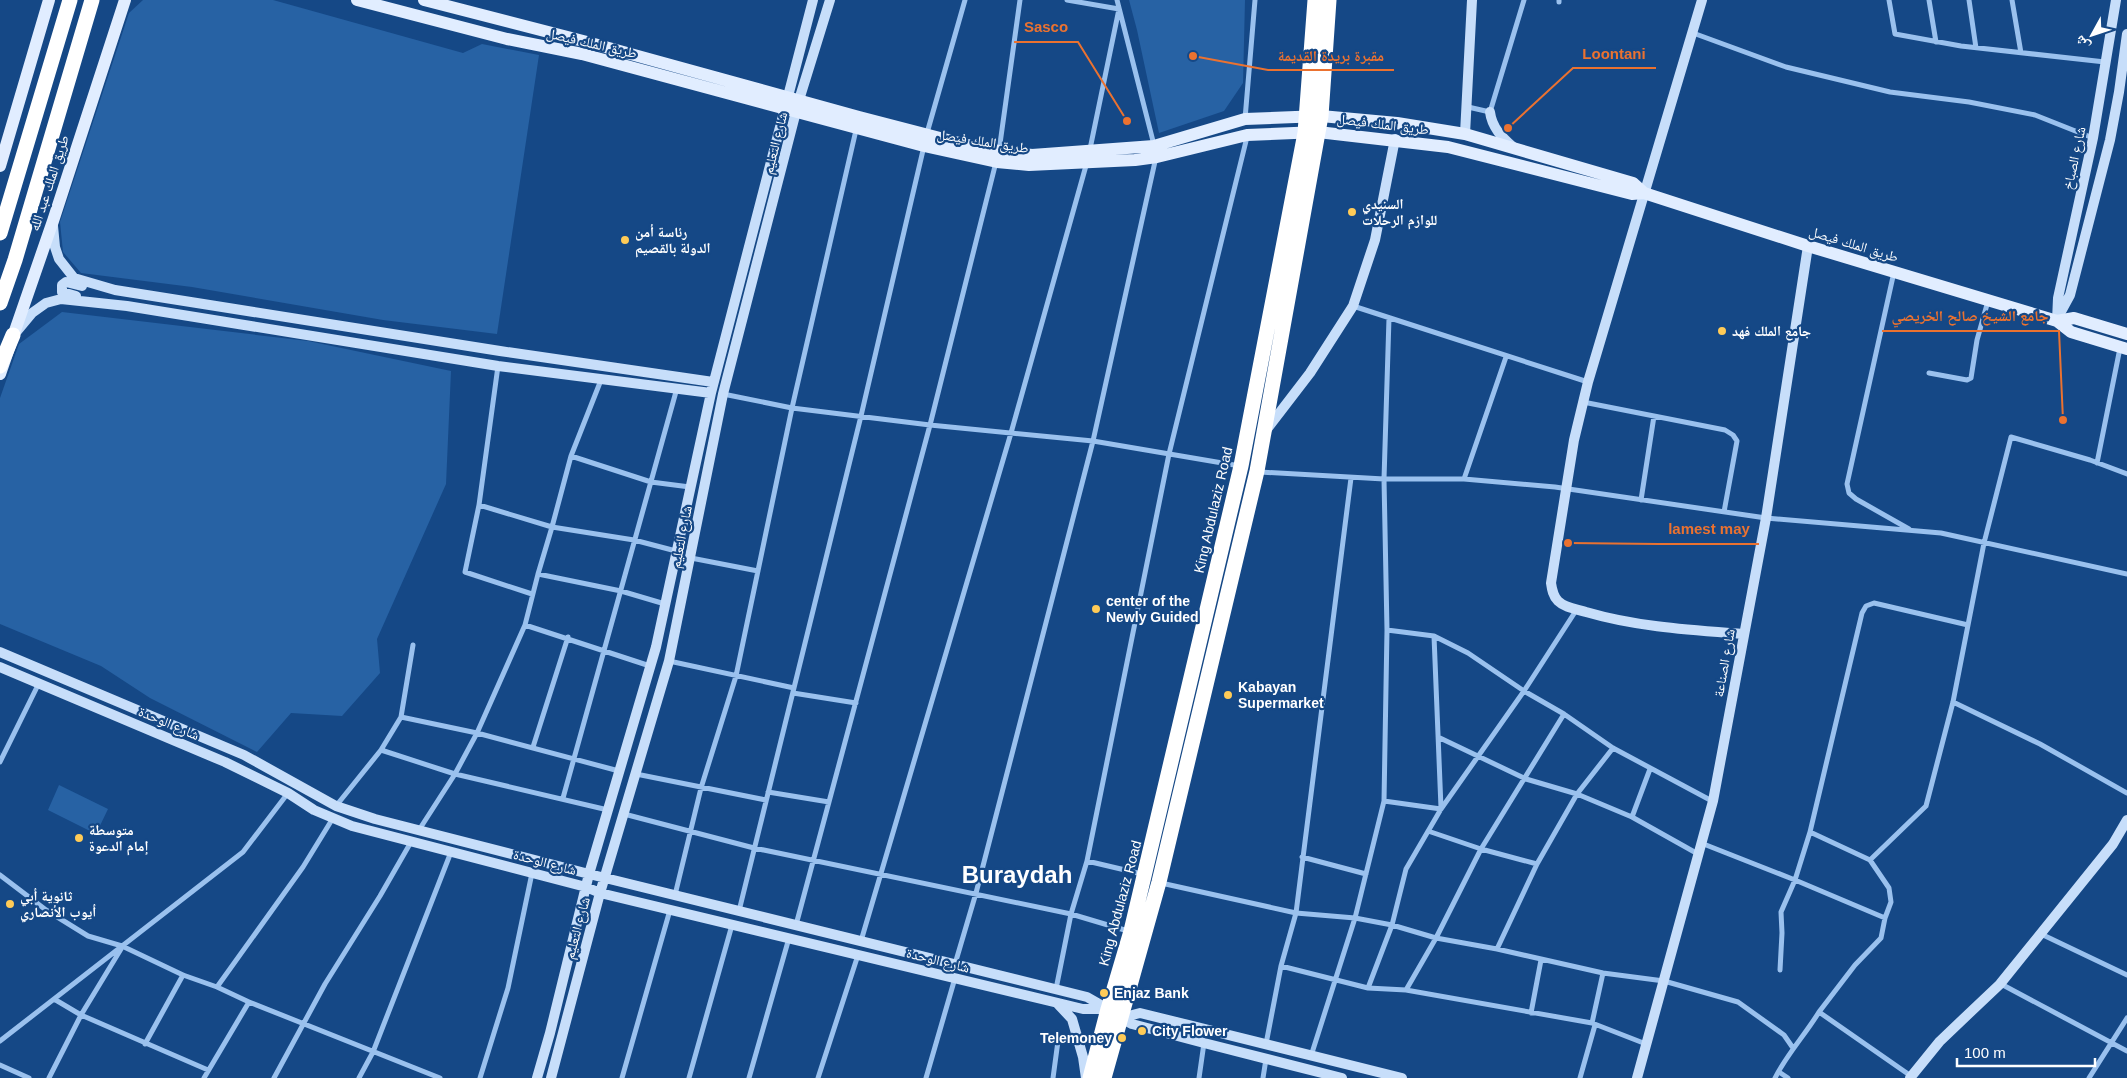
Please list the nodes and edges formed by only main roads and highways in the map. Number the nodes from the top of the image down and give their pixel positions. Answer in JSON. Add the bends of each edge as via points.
{"nodes":[{"id":1,"x":49,"y":0,"type":"edge"},
{"id":2,"x":70,"y":0,"type":"edge"},
{"id":3,"x":92,"y":0,"type":"edge"},
{"id":4,"x":116,"y":0,"type":"edge"},
{"id":5,"x":125,"y":0,"type":"edge"},
{"id":6,"x":357,"y":0,"type":"edge"},
{"id":7,"x":424,"y":0,"type":"edge"},
{"id":8,"x":1315,"y":0,"type":"edge"},
{"id":9,"x":1329,"y":0,"type":"edge"},
{"id":10,"x":118,"y":18,"type":"junction"},
{"id":11,"x":785,"y":102,"type":"junction"},
{"id":12,"x":798,"y":106,"type":"junction"},
{"id":13,"x":1314,"y":116,"type":"junction"},
{"id":14,"x":1312,"y":132,"type":"junction"},
{"id":15,"x":925,"y":141,"type":"junction"},
{"id":16,"x":1155,"y":151,"type":"junction"},
{"id":17,"x":0,"y":166,"type":"edge"},
{"id":18,"x":1644,"y":193,"type":"junction"},
{"id":19,"x":0,"y":233,"type":"edge"},
{"id":20,"x":0,"y":303,"type":"edge"},
{"id":21,"x":2057,"y":320,"type":"junction"},
{"id":22,"x":2127,"y":334,"type":"edge"},
{"id":23,"x":13,"y":336,"type":"junction"},
{"id":24,"x":2124,"y":348,"type":"edge"},
{"id":25,"x":0,"y":366,"type":"edge"},
{"id":26,"x":0,"y":374,"type":"edge"},
{"id":27,"x":1088,"y":1078,"type":"edge"},
{"id":28,"x":1104,"y":1078,"type":"edge"}],
"edges":[{"from":1,"to":17,"type":"main road"},
{"from":2,"to":19,"type":"highway"},
{"from":3,"to":20,"type":"highway"},
{"from":4,"to":10,"type":"main road"},
{"from":5,"to":10,"type":"main road","name":"طريق الملك عبد الله"},
{"from":6,"to":11,"type":"main road","name":"طريق الملك فيصل","via":[[507,39]]},
{"from":7,"to":11,"type":"main road","name":"طريق الملك فيصل"},
{"from":8,"to":13,"type":"highway","name":"King Abdulaziz Road"},
{"from":9,"to":13,"type":"highway","name":"King Abdulaziz Road"},
{"from":10,"to":23,"type":"main road","name":"طريق الملك عبد الله"},
{"from":11,"to":12,"type":"main road","name":"طريق الملك فيصل"},
{"from":12,"to":15,"type":"main road","name":"طريق الملك فيصل"},
{"from":12,"to":15,"type":"main road","name":"طريق الملك فيصل","via":[[856,129]]},
{"from":13,"to":14,"type":"highway","name":"King Abdulaziz Road"},
{"from":13,"to":16,"type":"main road","name":"طريق الملك فيصل","via":[[1245,119]]},
{"from":13,"to":18,"type":"main road","name":"طريق الملك فيصل","via":[[1397,123],[1465,134],[1633,183]]},
{"from":14,"to":16,"type":"main road","name":"طريق الملك فيصل","via":[[1248,134]]},
{"from":14,"to":18,"type":"main road","name":"طريق الملك فيصل","via":[[1448,147],[1632,194]]},
{"from":14,"to":27,"type":"highway","name":"King Abdulaziz Road","via":[[1241,466],[1145,874]]},
{"from":14,"to":28,"type":"highway","name":"King Abdulaziz Road","via":[[1257,471],[1159,882]]},
{"from":15,"to":16,"type":"main road","name":"طريق الملك فيصل","via":[[1029,165]]},
{"from":18,"to":21,"type":"main road","name":"طريق الملك فيصل"},
{"from":21,"to":22,"type":"main road","name":"طريق الملك فيصل","via":[[2074,318]]},
{"from":21,"to":24,"type":"main road","name":"طريق الملك فيصل","via":[[2071,332]]},
{"from":23,"to":25,"type":"highway"},
{"from":23,"to":26,"type":"main road","name":"طريق الملك عبد الله"}]}
